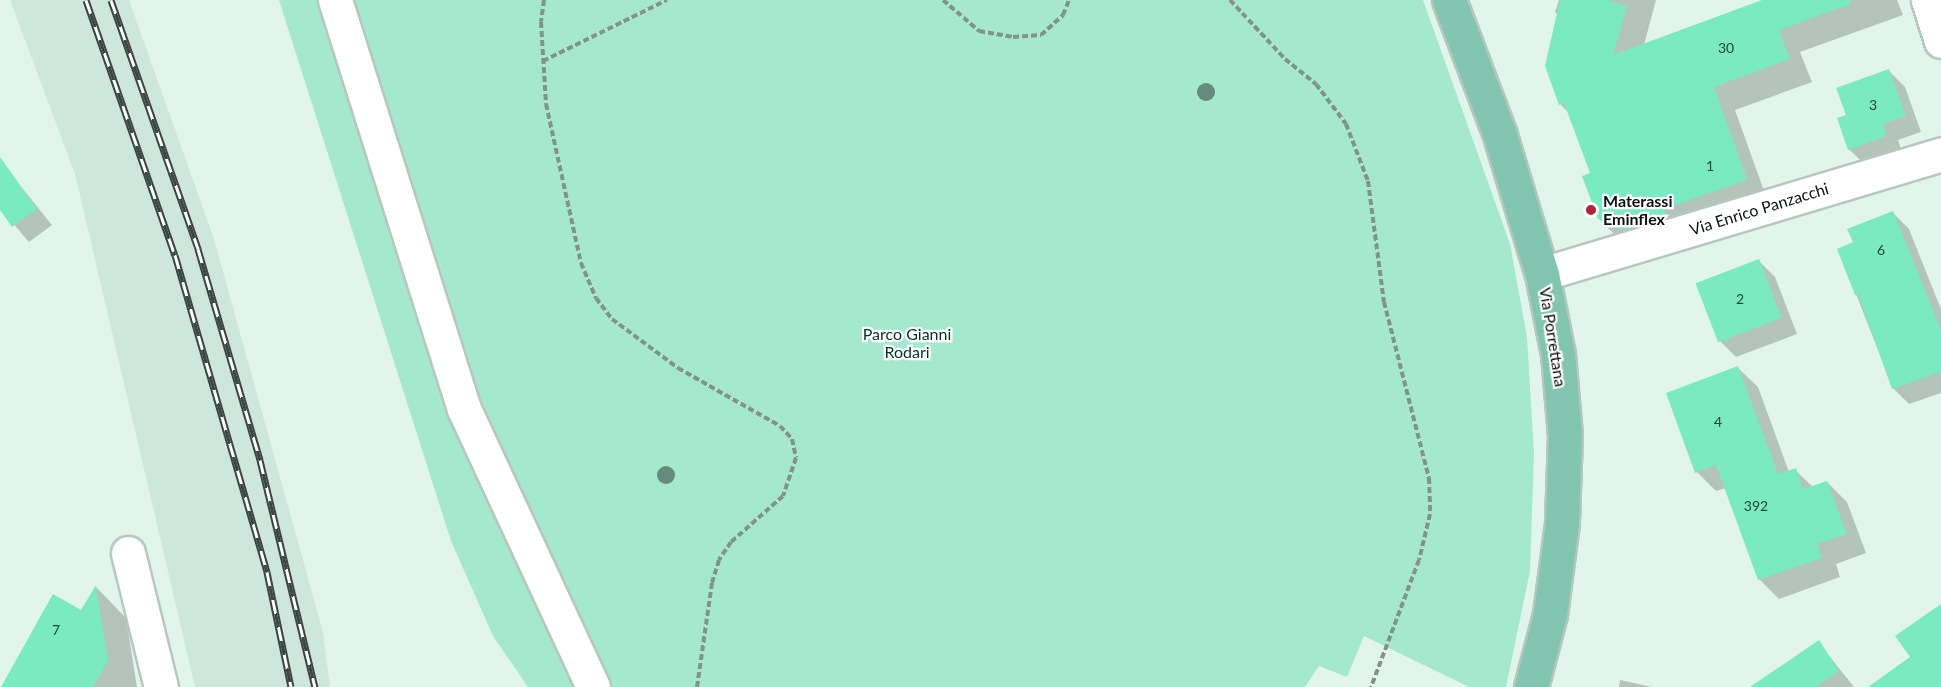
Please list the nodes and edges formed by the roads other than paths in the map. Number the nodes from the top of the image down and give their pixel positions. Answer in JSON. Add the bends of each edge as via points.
{"nodes":[{"id":1,"x":335,"y":0,"type":"edge"},
{"id":2,"x":1449,"y":0,"type":"edge"},
{"id":3,"x":1928,"y":0,"type":"edge"},
{"id":4,"x":1941,"y":40,"type":"edge"},
{"id":5,"x":1941,"y":154,"type":"edge"},
{"id":6,"x":1542,"y":274,"type":"junction"},
{"id":7,"x":128,"y":553,"type":"dead end"},
{"id":8,"x":161,"y":687,"type":"edge"},
{"id":9,"x":593,"y":687,"type":"edge"},
{"id":10,"x":1532,"y":687,"type":"edge"}],
"edges":[{"from":1,"to":9,"type":"street","via":[[464,409]]},
{"from":2,"to":6,"type":"main road","name":"Via Porrettana","via":[[1499,132]]},
{"from":3,"to":4,"type":"street"},
{"from":5,"to":6,"type":"street","name":"Via Enrico Panzacchi"},
{"from":6,"to":10,"type":"main road","name":"Via Porrettana","via":[[1558,354],[1565,435],[1562,523],[1550,614]]},
{"from":7,"to":8,"type":"street"}]}
